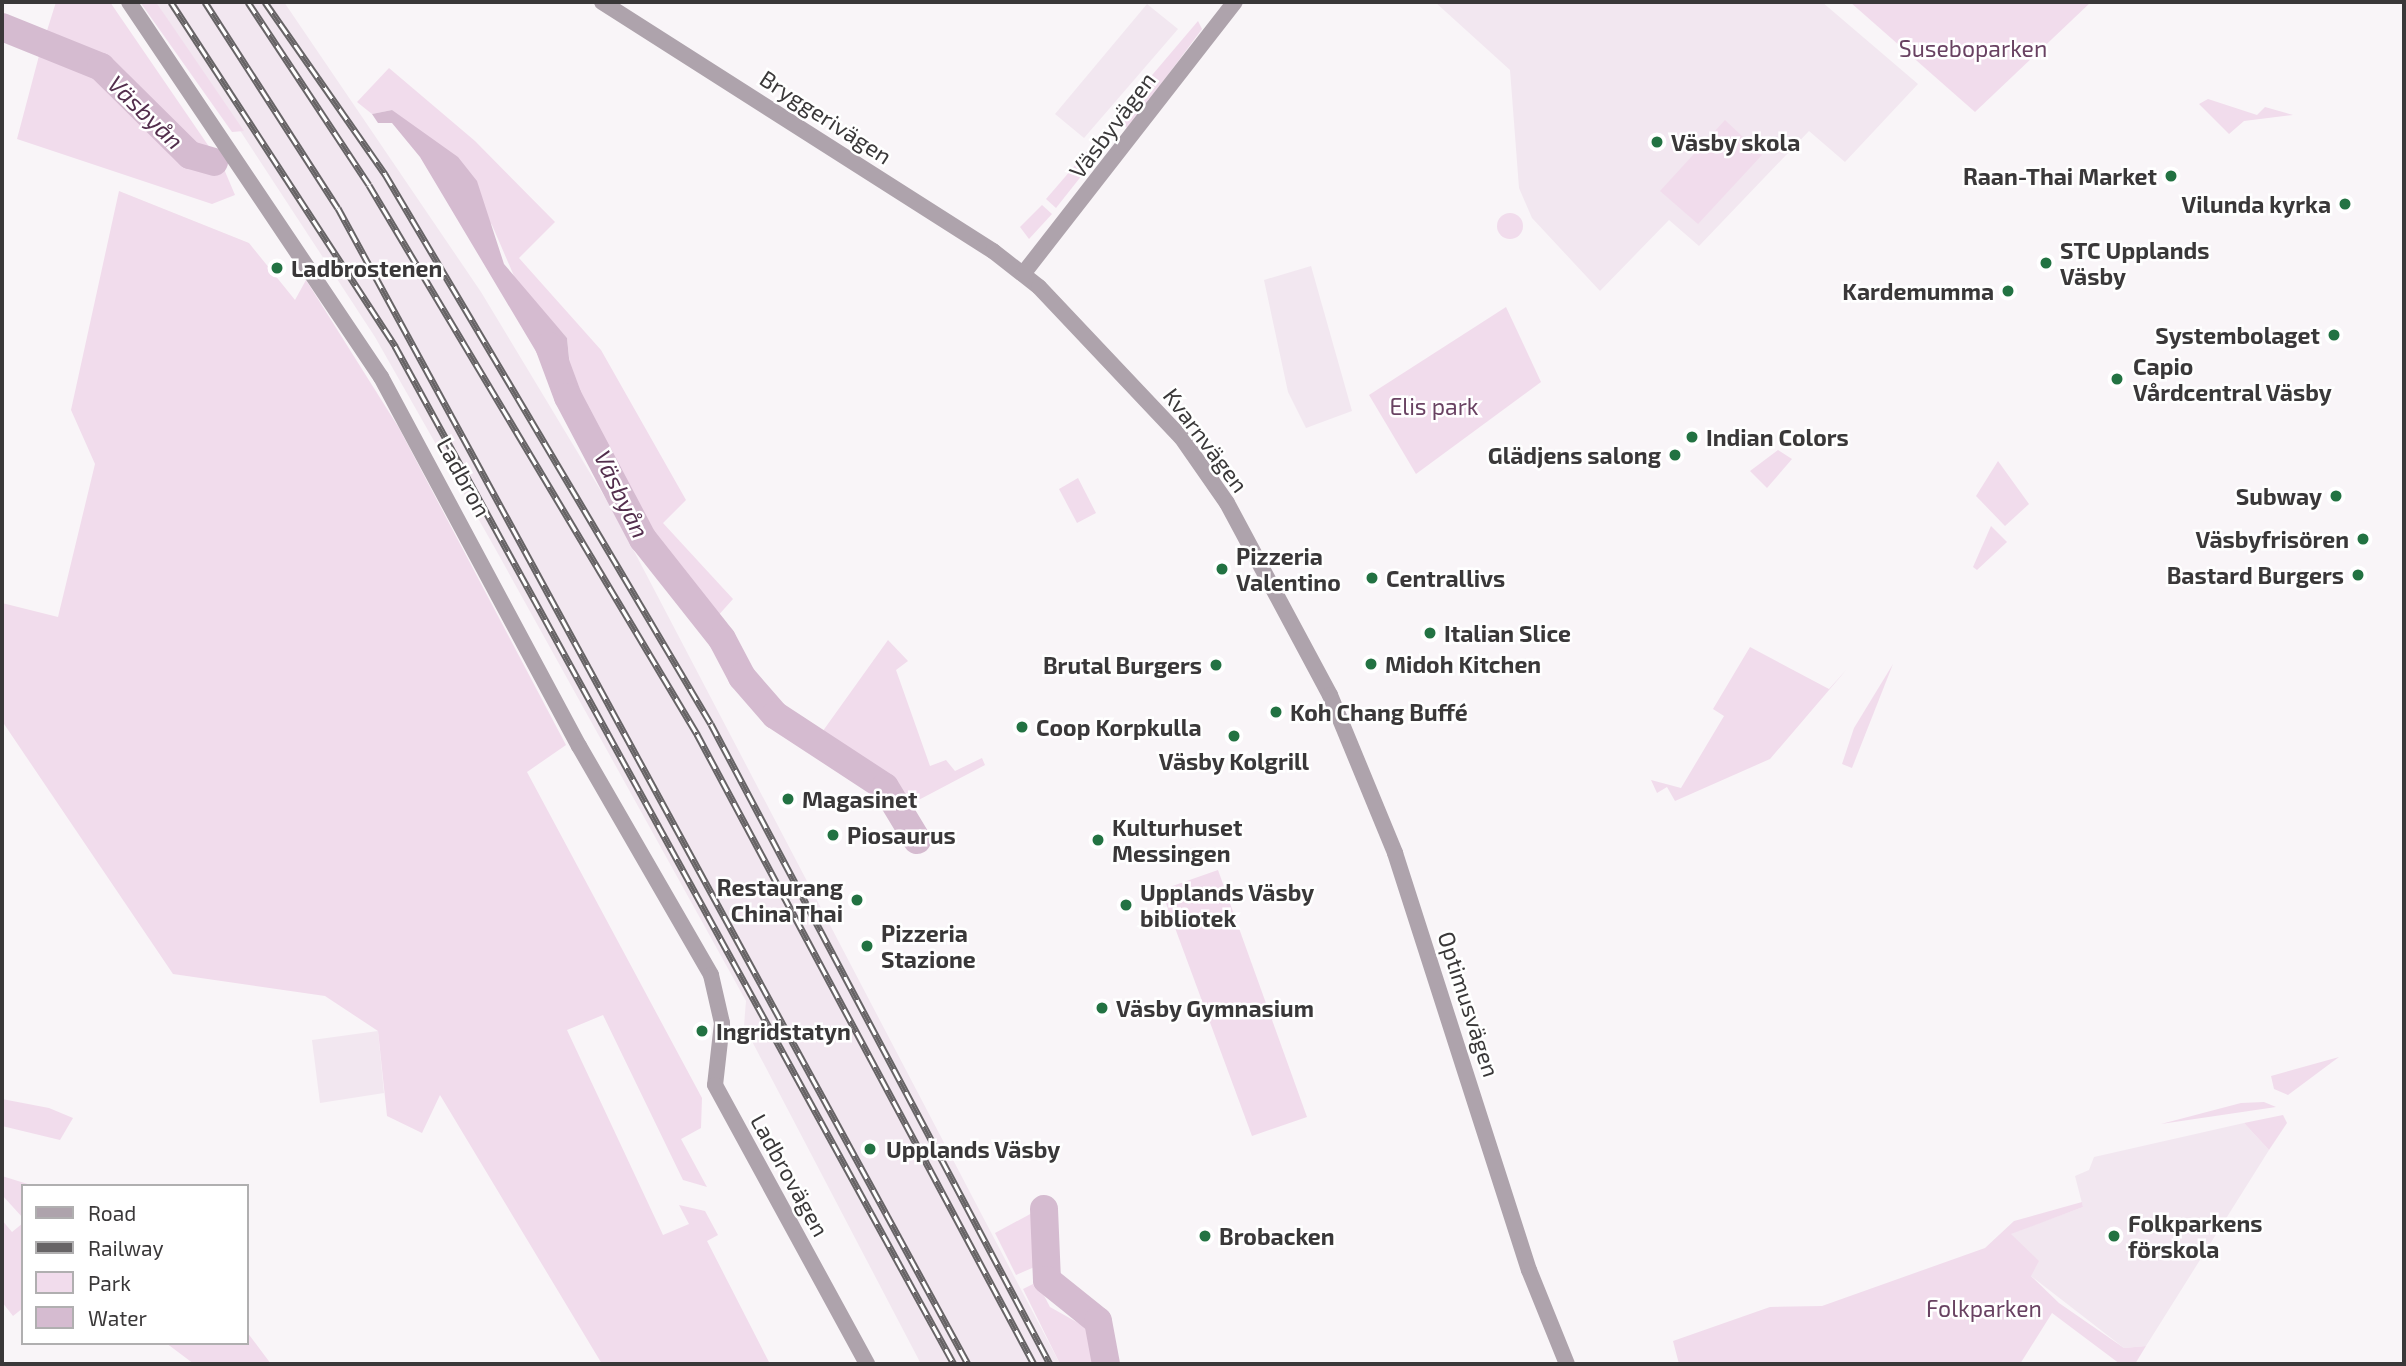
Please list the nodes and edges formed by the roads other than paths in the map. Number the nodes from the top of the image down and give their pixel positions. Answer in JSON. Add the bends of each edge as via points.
{"nodes":[{"id":1,"x":129,"y":2,"type":"edge"},
{"id":2,"x":603,"y":2,"type":"edge"},
{"id":3,"x":1236,"y":2,"type":"edge"},
{"id":4,"x":1023,"y":274,"type":"junction"},
{"id":5,"x":1312,"y":663,"type":"joint"},
{"id":6,"x":718,"y":998,"type":"joint"},
{"id":7,"x":867,"y":1364,"type":"edge"},
{"id":8,"x":1567,"y":1364,"type":"edge"}],
"edges":[{"from":1,"to":6,"type":"street","name":"Ladbron","via":[[382,377]]},
{"from":2,"to":4,"type":"street","name":"Bryggerivägen"},
{"from":3,"to":4,"type":"street","name":"Väsbyvägen"},
{"from":4,"to":5,"type":"street","name":"Kvarnvägen","via":[[1181,437],[1227,503]]},
{"from":5,"to":8,"type":"street","name":"Optimusvägen","via":[[1395,853],[1529,1270]]},
{"from":6,"to":7,"type":"street","name":"Ladbrovägen","via":[[722,1023],[715,1086]]}]}
